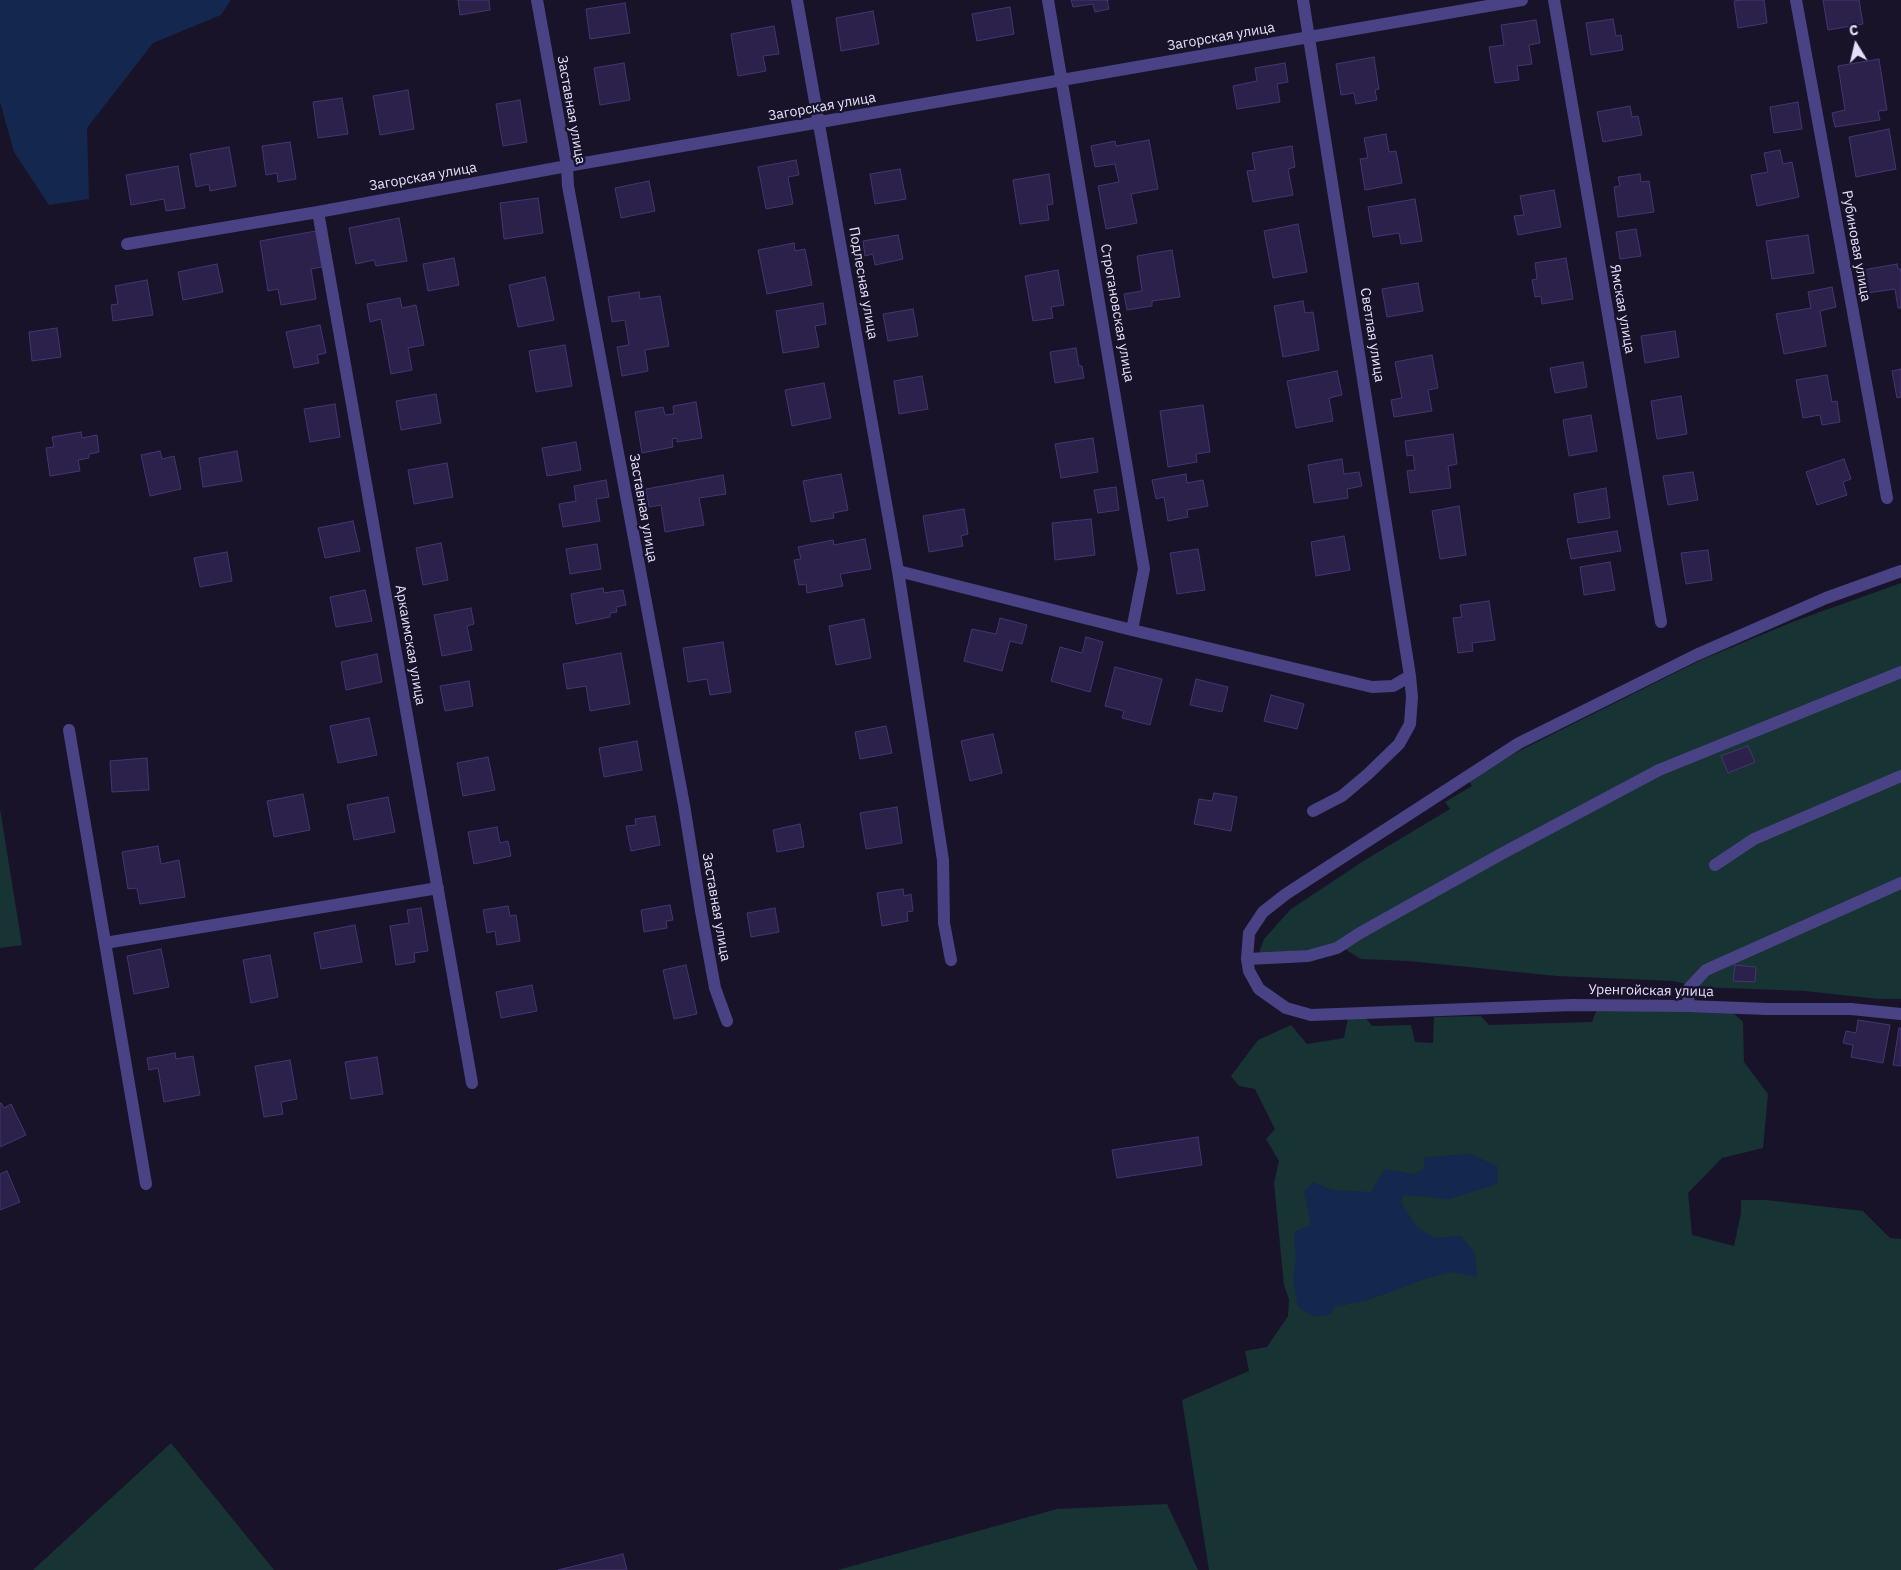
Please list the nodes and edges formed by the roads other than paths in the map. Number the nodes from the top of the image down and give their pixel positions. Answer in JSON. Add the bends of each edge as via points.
{"nodes":[{"id":1,"x":537,"y":0,"type":"edge"},
{"id":2,"x":798,"y":0,"type":"edge"},
{"id":3,"x":1048,"y":0,"type":"edge"},
{"id":4,"x":1303,"y":0,"type":"edge"},
{"id":5,"x":1522,"y":0,"type":"edge"},
{"id":6,"x":1554,"y":0,"type":"edge"},
{"id":7,"x":1796,"y":0,"type":"edge"},
{"id":8,"x":1310,"y":37,"type":"junction"},
{"id":9,"x":1063,"y":80,"type":"junction"},
{"id":10,"x":819,"y":123,"type":"junction"},
{"id":11,"x":566,"y":166,"type":"junction"},
{"id":12,"x":318,"y":212,"type":"junction"},
{"id":13,"x":127,"y":244,"type":"dead end"},
{"id":14,"x":1887,"y":498,"type":"dead end"},
{"id":15,"x":898,"y":571,"type":"junction"},
{"id":16,"x":1901,"y":571,"type":"edge"},
{"id":17,"x":1661,"y":622,"type":"dead end"},
{"id":18,"x":1132,"y":630,"type":"junction"},
{"id":19,"x":1901,"y":672,"type":"edge"},
{"id":20,"x":1410,"y":676,"type":"junction"},
{"id":21,"x":69,"y":730,"type":"dead end"},
{"id":22,"x":1901,"y":776,"type":"edge"},
{"id":23,"x":1313,"y":811,"type":"dead end"},
{"id":24,"x":1715,"y":865,"type":"dead end"},
{"id":25,"x":1901,"y":884,"type":"edge"},
{"id":26,"x":438,"y":888,"type":"junction"},
{"id":27,"x":105,"y":943,"type":"junction"},
{"id":28,"x":1246,"y":959,"type":"junction"},
{"id":29,"x":951,"y":960,"type":"dead end"},
{"id":30,"x":1688,"y":1006,"type":"junction"},
{"id":31,"x":1901,"y":1014,"type":"edge"},
{"id":32,"x":727,"y":1021,"type":"dead end"},
{"id":33,"x":472,"y":1083,"type":"dead end"},
{"id":34,"x":146,"y":1184,"type":"dead end"}],
"edges":[{"from":1,"to":11,"type":"street","name":"Заставная улица"},
{"from":2,"to":10,"type":"street","name":"Подлесная улица"},
{"from":3,"to":9,"type":"street","name":"Строгановская улица"},
{"from":4,"to":8,"type":"street","name":"Светлая улица"},
{"from":5,"to":8,"type":"street","name":"Загорская улица"},
{"from":6,"to":17,"type":"street","name":"Ямская улица"},
{"from":7,"to":14,"type":"street","name":"Рубиновая улица"},
{"from":8,"to":9,"type":"street","name":"Загорская улица"},
{"from":8,"to":20,"type":"street","name":"Светлая улица"},
{"from":9,"to":10,"type":"street","name":"Загорская улица"},
{"from":9,"to":18,"type":"street","name":"Строгановская улица","via":[[1144,569]]},
{"from":10,"to":11,"type":"street","name":"Загорская улица"},
{"from":10,"to":15,"type":"street","name":"Подлесная улица"},
{"from":11,"to":12,"type":"street","name":"Загорская улица"},
{"from":11,"to":32,"type":"street","name":"Заставная улица","via":[[701,911],[716,988]]},
{"from":12,"to":13,"type":"street","name":"Загорская улица"},
{"from":12,"to":26,"type":"street","name":"Аркаимская улица"},
{"from":15,"to":18,"type":"street"},
{"from":15,"to":29,"type":"street","name":"Подлесная улица","via":[[943,860],[944,923]]},
{"from":16,"to":28,"type":"street","via":[[1826,598],[1704,651],[1519,742],[1263,912],[1249,933]]},
{"from":18,"to":20,"type":"street","via":[[1372,687],[1394,686]]},
{"from":19,"to":28,"type":"street","via":[[1659,770],[1503,853],[1337,948],[1308,956]]},
{"from":20,"to":23,"type":"street","name":"Светлая улица","via":[[1410,724],[1400,744],[1342,796]]},
{"from":21,"to":27,"type":"street"},
{"from":22,"to":24,"type":"street","via":[[1754,839]]},
{"from":25,"to":30,"type":"street","via":[[1706,970],[1689,988]]},
{"from":26,"to":27,"type":"street"},
{"from":26,"to":33,"type":"street","name":"Аркаимская улица"},
{"from":27,"to":34,"type":"street"},
{"from":28,"to":30,"type":"street","name":"Уренгойская улица","via":[[1259,989],[1286,1008],[1311,1015],[1572,1005]]},
{"from":30,"to":31,"type":"street","name":"Уренгойская улица","via":[[1851,1009]]}]}
